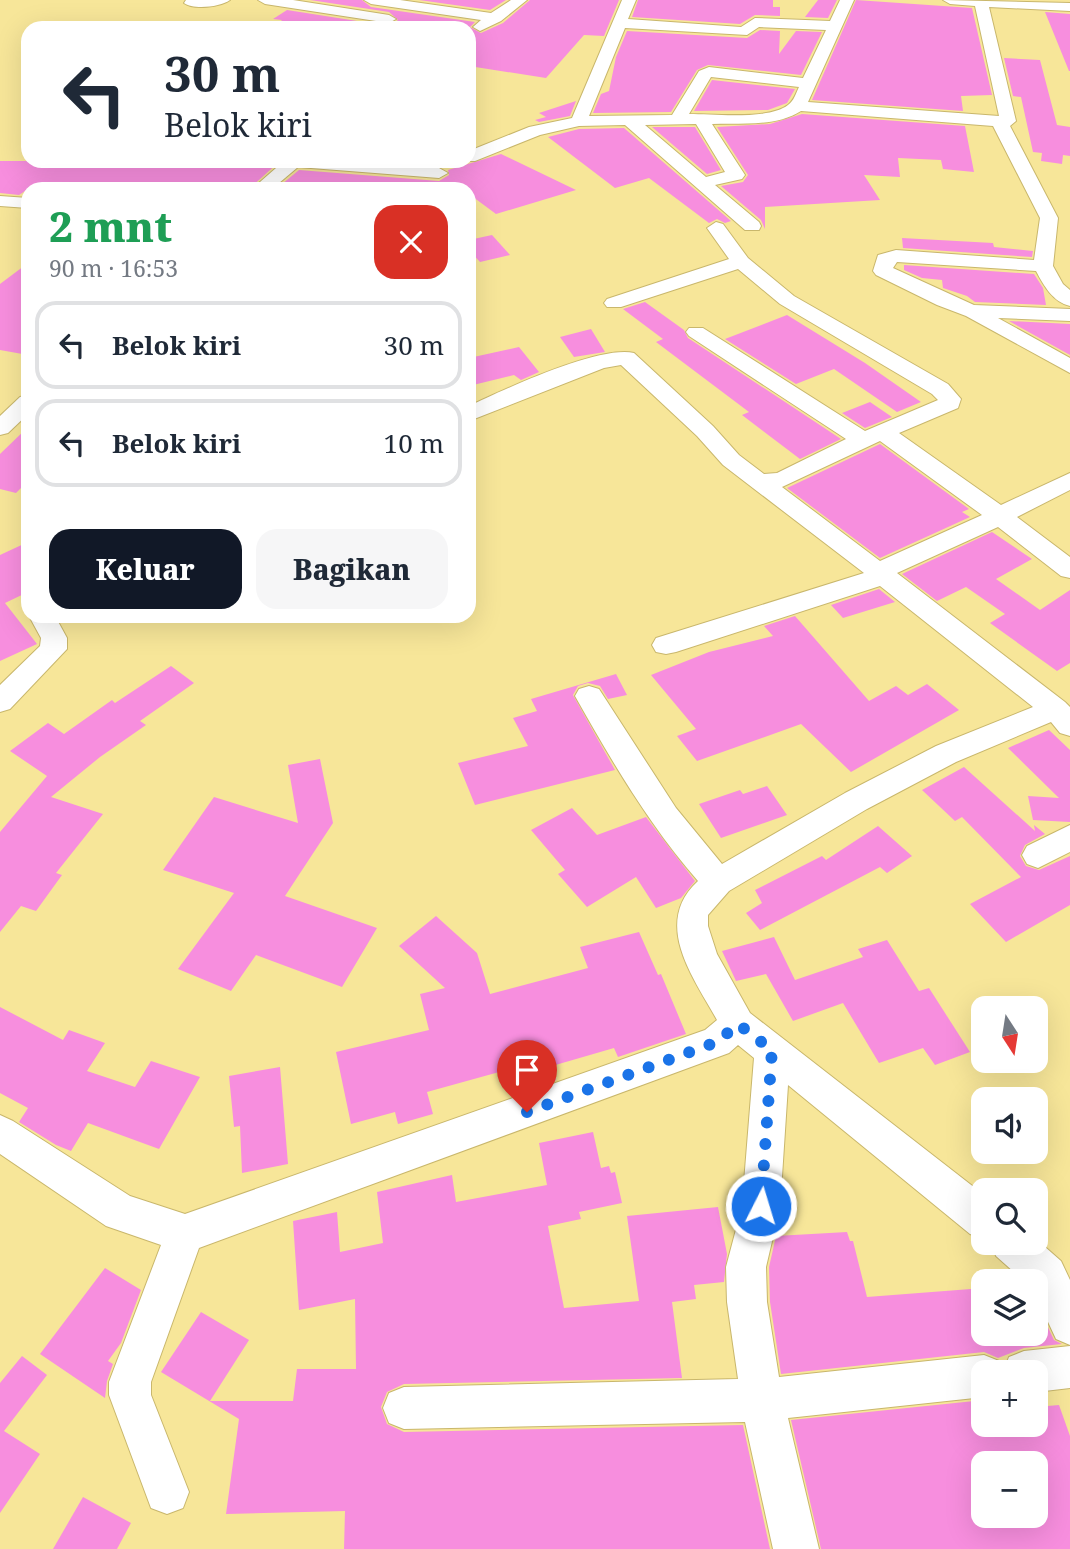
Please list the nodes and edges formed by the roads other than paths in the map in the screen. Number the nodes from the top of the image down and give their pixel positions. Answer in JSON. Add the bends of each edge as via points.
{"nodes":[{"id":1,"x":223,"y":0,"type":"edge"},
{"id":2,"x":265,"y":0,"type":"edge"},
{"id":3,"x":371,"y":0,"type":"edge"},
{"id":4,"x":520,"y":0,"type":"edge"},
{"id":5,"x":629,"y":0,"type":"edge"},
{"id":6,"x":847,"y":0,"type":"edge"},
{"id":7,"x":950,"y":0,"type":"edge"},
{"id":8,"x":981,"y":1,"type":"edge"},
{"id":9,"x":1017,"y":1,"type":"edge"},
{"id":10,"x":191,"y":3,"type":"dead end"},
{"id":11,"x":1070,"y":6,"type":"edge"},
{"id":12,"x":496,"y":18,"type":"junction"},
{"id":13,"x":392,"y":21,"type":"edge"},
{"id":14,"x":620,"y":23,"type":"junction"},
{"id":15,"x":837,"y":26,"type":"junction"},
{"id":16,"x":476,"y":30,"type":"edge"},
{"id":17,"x":809,"y":83,"type":"junction"},
{"id":18,"x":798,"y":106,"type":"junction"},
{"id":19,"x":678,"y":119,"type":"junction"},
{"id":20,"x":701,"y":119,"type":"junction"},
{"id":21,"x":629,"y":120,"type":"junction"},
{"id":22,"x":579,"y":121,"type":"junction"},
{"id":23,"x":1000,"y":123,"type":"junction"},
{"id":24,"x":476,"y":154,"type":"edge"},
{"id":25,"x":287,"y":168,"type":"edge"},
{"id":26,"x":373,"y":168,"type":"edge"},
{"id":27,"x":440,"y":168,"type":"edge"},
{"id":28,"x":439,"y":173,"type":"junction"},
{"id":29,"x":270,"y":182,"type":"edge"},
{"id":30,"x":447,"y":182,"type":"edge"},
{"id":31,"x":702,"y":183,"type":"junction"},
{"id":32,"x":0,"y":201,"type":"edge"},
{"id":33,"x":21,"y":202,"type":"edge"},
{"id":34,"x":752,"y":226,"type":"dead end"},
{"id":35,"x":716,"y":228,"type":"dead end"},
{"id":36,"x":741,"y":262,"type":"junction"},
{"id":37,"x":1043,"y":265,"type":"junction"},
{"id":38,"x":1070,"y":300,"type":"edge"},
{"id":39,"x":614,"y":303,"type":"dead end"},
{"id":40,"x":971,"y":311,"type":"junction"},
{"id":41,"x":1070,"y":315,"type":"edge"},
{"id":42,"x":696,"y":332,"type":"dead end"},
{"id":43,"x":1070,"y":367,"type":"edge"},
{"id":44,"x":21,"y":408,"type":"edge"},
{"id":45,"x":476,"y":411,"type":"edge"},
{"id":46,"x":0,"y":428,"type":"edge"},
{"id":47,"x":873,"y":436,"type":"junction"},
{"id":48,"x":1070,"y":480,"type":"edge"},
{"id":49,"x":759,"y":482,"type":"junction"},
{"id":50,"x":1000,"y":516,"type":"junction"},
{"id":51,"x":1070,"y":570,"type":"edge"},
{"id":52,"x":884,"y":576,"type":"junction"},
{"id":53,"x":45,"y":623,"type":"edge"},
{"id":54,"x":666,"y":645,"type":"dead end"},
{"id":55,"x":589,"y":696,"type":"dead end"},
{"id":56,"x":0,"y":702,"type":"edge"},
{"id":57,"x":1062,"y":717,"type":"edge"},
{"id":58,"x":1070,"y":837,"type":"edge"},
{"id":59,"x":1038,"y":855,"type":"dead end"},
{"id":60,"x":719,"y":882,"type":"junction"},
{"id":61,"x":738,"y":1024,"type":"junction"},
{"id":62,"x":772,"y":1050,"type":"junction"},
{"id":63,"x":0,"y":1133,"type":"edge"},
{"id":64,"x":971,"y":1210,"type":"edge"},
{"id":65,"x":185,"y":1234,"type":"junction"},
{"id":66,"x":1025,"y":1255,"type":"edge"},
{"id":67,"x":1070,"y":1325,"type":"edge"},
{"id":68,"x":1070,"y":1367,"type":"edge"},
{"id":69,"x":1048,"y":1369,"type":"edge"},
{"id":70,"x":971,"y":1377,"type":"edge"},
{"id":71,"x":762,"y":1400,"type":"junction"},
{"id":72,"x":404,"y":1408,"type":"dead end"},
{"id":73,"x":167,"y":1493,"type":"dead end"},
{"id":74,"x":796,"y":1549,"type":"edge"}],
"edges":[{"from":1,"to":10,"type":"street"},
{"from":2,"to":13,"type":"street"},
{"from":3,"to":12,"type":"street"},
{"from":4,"to":12,"type":"street"},
{"from":5,"to":14,"type":"street"},
{"from":6,"to":15,"type":"street"},
{"from":7,"to":8,"type":"street"},
{"from":8,"to":9,"type":"street"},
{"from":8,"to":23,"type":"street","via":[[1008,121]]},
{"from":9,"to":11,"type":"street"},
{"from":12,"to":16,"type":"street"},
{"from":14,"to":15,"type":"street","via":[[741,31],[755,22]]},
{"from":14,"to":22,"type":"street"},
{"from":15,"to":17,"type":"street"},
{"from":17,"to":18,"type":"street"},
{"from":17,"to":19,"type":"street","via":[[709,72]]},
{"from":18,"to":20,"type":"street","via":[[777,117]]},
{"from":18,"to":23,"type":"street"},
{"from":19,"to":20,"type":"street"},
{"from":19,"to":21,"type":"street"},
{"from":20,"to":31,"type":"street","via":[[736,175]]},
{"from":21,"to":22,"type":"street"},
{"from":21,"to":31,"type":"street"},
{"from":22,"to":24,"type":"street","via":[[534,131]]},
{"from":23,"to":37,"type":"street","via":[[1049,218]]},
{"from":25,"to":29,"type":"street"},
{"from":26,"to":28,"type":"street"},
{"from":27,"to":28,"type":"street"},
{"from":28,"to":30,"type":"street"},
{"from":31,"to":34,"type":"street"},
{"from":32,"to":33,"type":"street"},
{"from":35,"to":36,"type":"street"},
{"from":36,"to":39,"type":"street"},
{"from":36,"to":47,"type":"street","via":[[787,300],[950,399],[950,403]]},
{"from":37,"to":38,"type":"street","via":[[1055,287]]},
{"from":37,"to":40,"type":"street","via":[[885,259],[883,271]]},
{"from":40,"to":41,"type":"street"},
{"from":40,"to":43,"type":"street"},
{"from":42,"to":47,"type":"street"},
{"from":44,"to":46,"type":"street"},
{"from":45,"to":49,"type":"street","via":[[600,362],[626,358]]},
{"from":47,"to":49,"type":"street","via":[[782,480]]},
{"from":47,"to":50,"type":"street"},
{"from":48,"to":50,"type":"street"},
{"from":49,"to":52,"type":"street"},
{"from":50,"to":51,"type":"street"},
{"from":50,"to":52,"type":"street","via":[[884,569]]},
{"from":52,"to":54,"type":"street"},
{"from":52,"to":57,"type":"street"},
{"from":53,"to":56,"type":"street","via":[[55,643],[53,649]]},
{"from":55,"to":60,"type":"street","via":[[638,775]]},
{"from":57,"to":60,"type":"street","via":[[946,754]]},
{"from":58,"to":59,"type":"street"},
{"from":60,"to":61,"type":"street","via":[[700,897],[692,916],[693,937]]},
{"from":61,"to":62,"type":"street"},
{"from":61,"to":65,"type":"street","via":[[717,1042],[692,1052]]},
{"from":62,"to":64,"type":"street"},
{"from":62,"to":71,"type":"street","via":[[761,1206],[746,1267]]},
{"from":63,"to":65,"type":"street","via":[[120,1212]]},
{"from":65,"to":73,"type":"street","via":[[130,1382],[130,1395]]},
{"from":66,"to":67,"type":"street","via":[[1047,1275]]},
{"from":68,"to":69,"type":"street"},
{"from":70,"to":71,"type":"street"},
{"from":71,"to":72,"type":"street"},
{"from":71,"to":74,"type":"street"}]}
